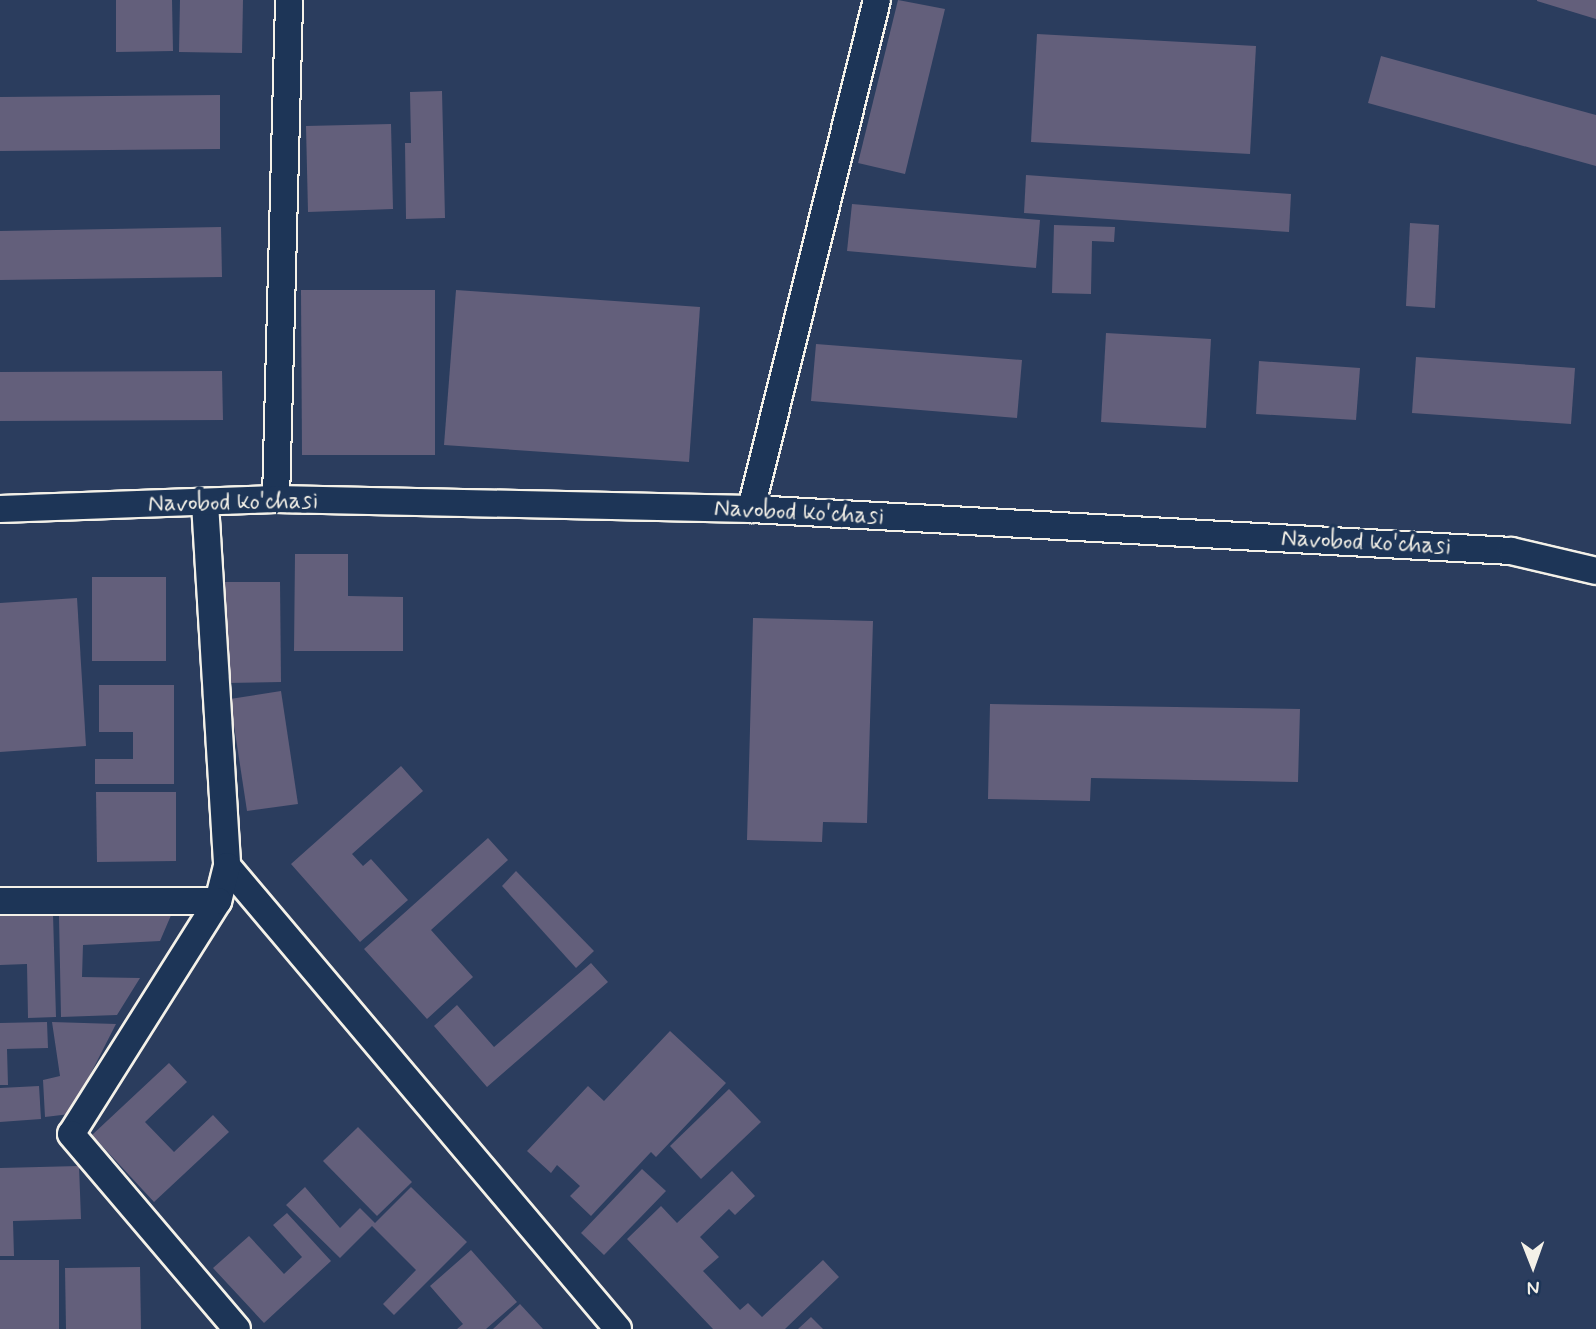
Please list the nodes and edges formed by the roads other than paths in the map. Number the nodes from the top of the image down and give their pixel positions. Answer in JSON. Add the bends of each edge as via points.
{"nodes":[{"id":1,"x":289,"y":0,"type":"edge"},
{"id":2,"x":877,"y":0,"type":"edge"},
{"id":3,"x":276,"y":499,"type":"junction"},
{"id":4,"x":205,"y":503,"type":"junction"},
{"id":5,"x":0,"y":509,"type":"edge"},
{"id":6,"x":751,"y":509,"type":"junction"},
{"id":7,"x":1596,"y":570,"type":"edge"},
{"id":8,"x":227,"y":866,"type":"junction"},
{"id":9,"x":0,"y":901,"type":"edge"},
{"id":10,"x":218,"y":901,"type":"junction"},
{"id":11,"x":237,"y":1329,"type":"edge"},
{"id":12,"x":618,"y":1329,"type":"edge"}],
"edges":[{"from":1,"to":3,"type":"street"},
{"from":2,"to":6,"type":"street"},
{"from":3,"to":4,"type":"street","name":"Navobod ko'chasi"},
{"from":3,"to":6,"type":"street","name":"Navobod ko'chasi"},
{"from":4,"to":5,"type":"street","name":"Navobod ko'chasi"},
{"from":4,"to":8,"type":"street"},
{"from":6,"to":7,"type":"street","name":"Navobod ko'chasi","via":[[1511,551]]},
{"from":8,"to":10,"type":"street"},
{"from":8,"to":12,"type":"street"},
{"from":9,"to":10,"type":"street"},
{"from":10,"to":11,"type":"street","via":[[71,1134]]}]}
